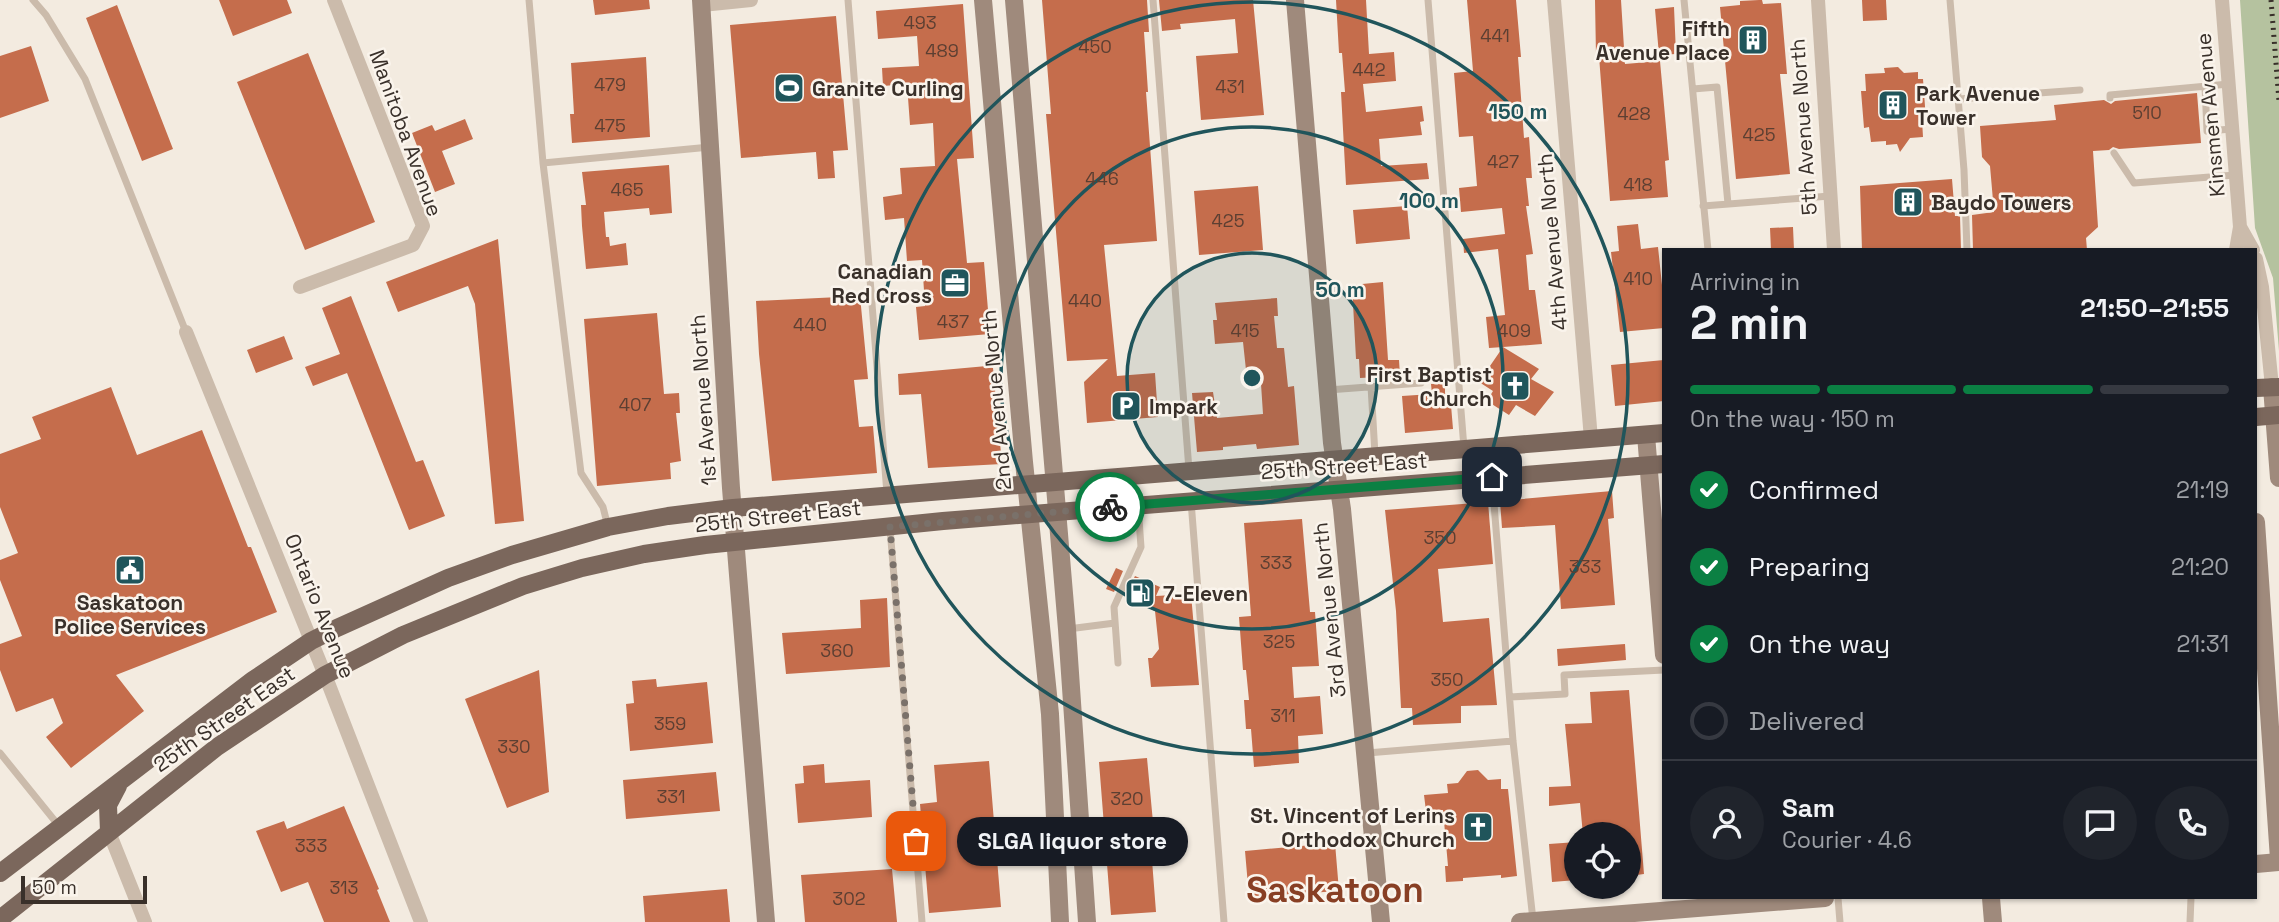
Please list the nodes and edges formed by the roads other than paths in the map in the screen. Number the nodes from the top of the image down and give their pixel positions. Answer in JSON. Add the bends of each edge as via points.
{"nodes":[{"id":1,"x":33,"y":0,"type":"edge"},
{"id":2,"x":334,"y":0,"type":"edge"},
{"id":3,"x":529,"y":0,"type":"edge"},
{"id":4,"x":751,"y":0,"type":"edge"},
{"id":5,"x":848,"y":0,"type":"edge"},
{"id":6,"x":984,"y":0,"type":"edge"},
{"id":7,"x":1014,"y":0,"type":"edge"},
{"id":8,"x":1153,"y":0,"type":"edge"},
{"id":9,"x":1295,"y":0,"type":"edge"},
{"id":10,"x":1428,"y":0,"type":"edge"},
{"id":11,"x":1555,"y":0,"type":"edge"},
{"id":12,"x":1684,"y":0,"type":"edge"},
{"id":13,"x":1818,"y":0,"type":"edge"},
{"id":14,"x":1950,"y":0,"type":"edge"},
{"id":15,"x":2222,"y":0,"type":"edge"},
{"id":16,"x":701,"y":2,"type":"edge"},
{"id":17,"x":2229,"y":84,"type":"junction"},
{"id":18,"x":2205,"y":86,"type":"junction"},
{"id":19,"x":1693,"y":89,"type":"junction"},
{"id":20,"x":2080,"y":90,"type":"dead end"},
{"id":21,"x":2110,"y":98,"type":"dead end"},
{"id":22,"x":1959,"y":99,"type":"junction"},
{"id":23,"x":2233,"y":129,"type":"junction"},
{"id":24,"x":710,"y":146,"type":"junction"},
{"id":25,"x":2114,"y":153,"type":"dead end"},
{"id":26,"x":543,"y":163,"type":"junction"},
{"id":27,"x":2236,"y":175,"type":"junction"},
{"id":28,"x":1830,"y":196,"type":"junction"},
{"id":29,"x":1728,"y":204,"type":"junction"},
{"id":30,"x":1703,"y":206,"type":"junction"},
{"id":31,"x":2240,"y":227,"type":"junction"},
{"id":32,"x":1708,"y":248,"type":"edge"},
{"id":33,"x":1834,"y":248,"type":"edge"},
{"id":34,"x":1967,"y":248,"type":"edge"},
{"id":35,"x":2236,"y":248,"type":"edge"},
{"id":36,"x":2252,"y":248,"type":"edge"},
{"id":37,"x":2257,"y":264,"type":"edge"},
{"id":38,"x":300,"y":287,"type":"dead end"},
{"id":39,"x":186,"y":332,"type":"joint"},
{"id":40,"x":1421,"y":383,"type":"dead end"},
{"id":41,"x":1371,"y":386,"type":"junction"},
{"id":42,"x":2269,"y":387,"type":"edge"},
{"id":43,"x":1327,"y":390,"type":"junction"},
{"id":44,"x":2277,"y":415,"type":"edge"},
{"id":45,"x":2257,"y":417,"type":"edge"},
{"id":46,"x":1655,"y":434,"type":"edge"},
{"id":47,"x":1591,"y":439,"type":"junction"},
{"id":48,"x":1464,"y":448,"type":"junction"},
{"id":49,"x":1375,"y":455,"type":"junction"},
{"id":50,"x":1334,"y":459,"type":"junction"},
{"id":51,"x":1657,"y":465,"type":"edge"},
{"id":52,"x":1189,"y":471,"type":"junction"},
{"id":53,"x":1492,"y":477,"type":"junction"},
{"id":54,"x":2279,"y":478,"type":"edge"},
{"id":55,"x":1055,"y":482,"type":"junction"},
{"id":56,"x":1026,"y":484,"type":"junction"},
{"id":57,"x":1339,"y":488,"type":"junction"},
{"id":58,"x":887,"y":495,"type":"junction"},
{"id":59,"x":1191,"y":501,"type":"junction"},
{"id":60,"x":1138,"y":505,"type":"junction"},
{"id":61,"x":733,"y":509,"type":"junction"},
{"id":62,"x":1057,"y":511,"type":"junction"},
{"id":63,"x":1030,"y":515,"type":"junction"},
{"id":64,"x":608,"y":527,"type":"junction"},
{"id":65,"x":890,"y":527,"type":"junction"},
{"id":66,"x":2257,"y":537,"type":"edge"},
{"id":67,"x":736,"y":542,"type":"junction"},
{"id":68,"x":1662,"y":601,"type":"edge"},
{"id":69,"x":1115,"y":624,"type":"junction"},
{"id":70,"x":1067,"y":629,"type":"junction"},
{"id":71,"x":311,"y":641,"type":"junction"},
{"id":72,"x":1118,"y":663,"type":"dead end"},
{"id":73,"x":1662,"y":670,"type":"edge"},
{"id":74,"x":325,"y":675,"type":"junction"},
{"id":75,"x":1510,"y":697,"type":"junction"},
{"id":76,"x":1513,"y":741,"type":"junction"},
{"id":77,"x":0,"y":753,"type":"edge"},
{"id":78,"x":1366,"y":753,"type":"junction"},
{"id":79,"x":120,"y":783,"type":"junction"},
{"id":80,"x":60,"y":828,"type":"junction"},
{"id":81,"x":109,"y":832,"type":"junction"},
{"id":82,"x":2279,"y":861,"type":"edge"},
{"id":83,"x":2257,"y":864,"type":"edge"},
{"id":84,"x":0,"y":873,"type":"edge"},
{"id":85,"x":1812,"y":899,"type":"edge"},
{"id":86,"x":1839,"y":899,"type":"edge"},
{"id":87,"x":1991,"y":899,"type":"edge"},
{"id":88,"x":2191,"y":899,"type":"edge"},
{"id":89,"x":1685,"y":909,"type":"edge"},
{"id":90,"x":0,"y":919,"type":"edge"},
{"id":91,"x":145,"y":922,"type":"edge"},
{"id":92,"x":421,"y":922,"type":"edge"},
{"id":93,"x":766,"y":922,"type":"edge"},
{"id":94,"x":922,"y":922,"type":"edge"},
{"id":95,"x":1060,"y":922,"type":"edge"},
{"id":96,"x":1087,"y":922,"type":"edge"},
{"id":97,"x":1224,"y":922,"type":"edge"},
{"id":98,"x":1381,"y":922,"type":"edge"},
{"id":99,"x":1527,"y":922,"type":"edge"},
{"id":100,"x":1840,"y":922,"type":"edge"},
{"id":101,"x":1993,"y":922,"type":"edge"},
{"id":102,"x":2190,"y":922,"type":"edge"}],
"edges":[{"from":1,"to":39,"type":"lane","name":"Ontario Avenue","via":[[85,79]]},
{"from":2,"to":38,"type":"street","name":"Manitoba Avenue","via":[[423,226],[413,245]]},
{"from":3,"to":26,"type":"lane"},
{"from":4,"to":16,"type":"street"},
{"from":5,"to":58,"type":"lane"},
{"from":6,"to":56,"type":"street","name":"2nd Avenue North"},
{"from":7,"to":55,"type":"street"},
{"from":8,"to":52,"type":"lane"},
{"from":9,"to":43,"type":"street","name":"3rd Avenue North"},
{"from":10,"to":48,"type":"lane"},
{"from":11,"to":47,"type":"street","name":"4th Avenue North"},
{"from":12,"to":19,"type":"lane"},
{"from":13,"to":28,"type":"street","name":"5th Avenue North"},
{"from":14,"to":22,"type":"lane"},
{"from":15,"to":17,"type":"street","name":"Kinsmen Avenue"},
{"from":16,"to":24,"type":"street","name":"1st Avenue North"},
{"from":17,"to":18,"type":"lane"},
{"from":17,"to":23,"type":"street","name":"Kinsmen Avenue"},
{"from":18,"to":21,"type":"lane","via":[[2110,94]]},
{"from":18,"to":23,"type":"lane","via":[[2207,131]]},
{"from":19,"to":29,"type":"lane","via":[[1717,86]]},
{"from":19,"to":30,"type":"lane"},
{"from":20,"to":22,"type":"lane"},
{"from":22,"to":34,"type":"lane"},
{"from":23,"to":27,"type":"street","name":"Kinsmen Avenue"},
{"from":24,"to":26,"type":"lane"},
{"from":24,"to":61,"type":"street","name":"1st Avenue North"},
{"from":25,"to":27,"type":"lane","via":[[2134,183]]},
{"from":26,"to":64,"type":"lane","via":[[581,473],[603,507]]},
{"from":27,"to":31,"type":"street","name":"Kinsmen Avenue"},
{"from":28,"to":29,"type":"lane"},
{"from":28,"to":33,"type":"street","name":"5th Avenue North"},
{"from":29,"to":30,"type":"lane"},
{"from":30,"to":32,"type":"lane"},
{"from":31,"to":35,"type":"street","name":"Kinsmen Avenue"},
{"from":31,"to":36,"type":"street","name":"Kinsmen Avenue"},
{"from":37,"to":42,"type":"street"},
{"from":39,"to":71,"type":"street","name":"Ontario Avenue"},
{"from":40,"to":41,"type":"lane"},
{"from":41,"to":43,"type":"lane"},
{"from":41,"to":49,"type":"lane"},
{"from":42,"to":44,"type":"street"},
{"from":43,"to":50,"type":"street","name":"3rd Avenue North"},
{"from":44,"to":45,"type":"main road"},
{"from":44,"to":54,"type":"street"},
{"from":46,"to":47,"type":"main road","name":"25th Street East"},
{"from":46,"to":51,"type":"street"},
{"from":47,"to":48,"type":"main road","name":"25th Street East"},
{"from":48,"to":49,"type":"main road","name":"25th Street East"},
{"from":49,"to":50,"type":"main road","name":"25th Street East"},
{"from":50,"to":52,"type":"main road","name":"25th Street East"},
{"from":50,"to":57,"type":"street","name":"3rd Avenue North"},
{"from":51,"to":53,"type":"main road","name":"25th Street East"},
{"from":51,"to":68,"type":"street"},
{"from":52,"to":55,"type":"main road","name":"25th Street East"},
{"from":53,"to":57,"type":"main road","name":"25th Street East"},
{"from":53,"to":75,"type":"lane"},
{"from":55,"to":56,"type":"main road","name":"25th Street East"},
{"from":55,"to":62,"type":"street"},
{"from":56,"to":58,"type":"main road","name":"25th Street East"},
{"from":56,"to":63,"type":"street","name":"2nd Avenue North"},
{"from":57,"to":59,"type":"main road","name":"25th Street East"},
{"from":57,"to":78,"type":"street","name":"3rd Avenue North"},
{"from":58,"to":61,"type":"main road","name":"25th Street East"},
{"from":59,"to":60,"type":"main road","name":"25th Street East"},
{"from":59,"to":97,"type":"lane"},
{"from":60,"to":62,"type":"main road","name":"25th Street East"},
{"from":60,"to":69,"type":"lane","via":[[1141,547],[1114,607]]},
{"from":61,"to":64,"type":"main road","name":"25th Street East"},
{"from":61,"to":67,"type":"street","name":"1st Avenue North"},
{"from":62,"to":63,"type":"main road","name":"25th Street East"},
{"from":62,"to":70,"type":"street"},
{"from":63,"to":65,"type":"main road","name":"25th Street East"},
{"from":63,"to":95,"type":"street","name":"2nd Avenue North","via":[[1051,714]]},
{"from":64,"to":71,"type":"main road","name":"25th Street East","via":[[448,578]]},
{"from":65,"to":67,"type":"main road","name":"25th Street East"},
{"from":65,"to":94,"type":"lane"},
{"from":66,"to":82,"type":"street"},
{"from":67,"to":74,"type":"main road","name":"25th Street East","via":[[645,554],[523,586],[402,635]]},
{"from":67,"to":93,"type":"street","name":"1st Avenue North"},
{"from":69,"to":70,"type":"lane"},
{"from":69,"to":72,"type":"lane"},
{"from":70,"to":96,"type":"street"},
{"from":71,"to":74,"type":"street","name":"Ontario Avenue"},
{"from":71,"to":79,"type":"main road","name":"25th Street East"},
{"from":73,"to":75,"type":"lane","via":[[1564,675],[1565,694]]},
{"from":74,"to":81,"type":"main road","name":"25th Street East","via":[[217,747]]},
{"from":74,"to":92,"type":"street","name":"Ontario Avenue"},
{"from":75,"to":76,"type":"lane"},
{"from":76,"to":78,"type":"lane"},
{"from":76,"to":99,"type":"lane"},
{"from":77,"to":80,"type":"lane"},
{"from":78,"to":98,"type":"street","name":"3rd Avenue North"},
{"from":79,"to":80,"type":"main road","name":"25th Street East"},
{"from":79,"to":81,"type":"main road","via":[[108,805]]},
{"from":80,"to":84,"type":"main road","name":"25th Street East"},
{"from":81,"to":90,"type":"main road","name":"25th Street East"},
{"from":81,"to":91,"type":"street"},
{"from":82,"to":83,"type":"street"},
{"from":85,"to":89,"type":"street"},
{"from":86,"to":100,"type":"lane"},
{"from":87,"to":101,"type":"street"},
{"from":88,"to":102,"type":"lane"},
{"from":89,"to":99,"type":"street"}]}
